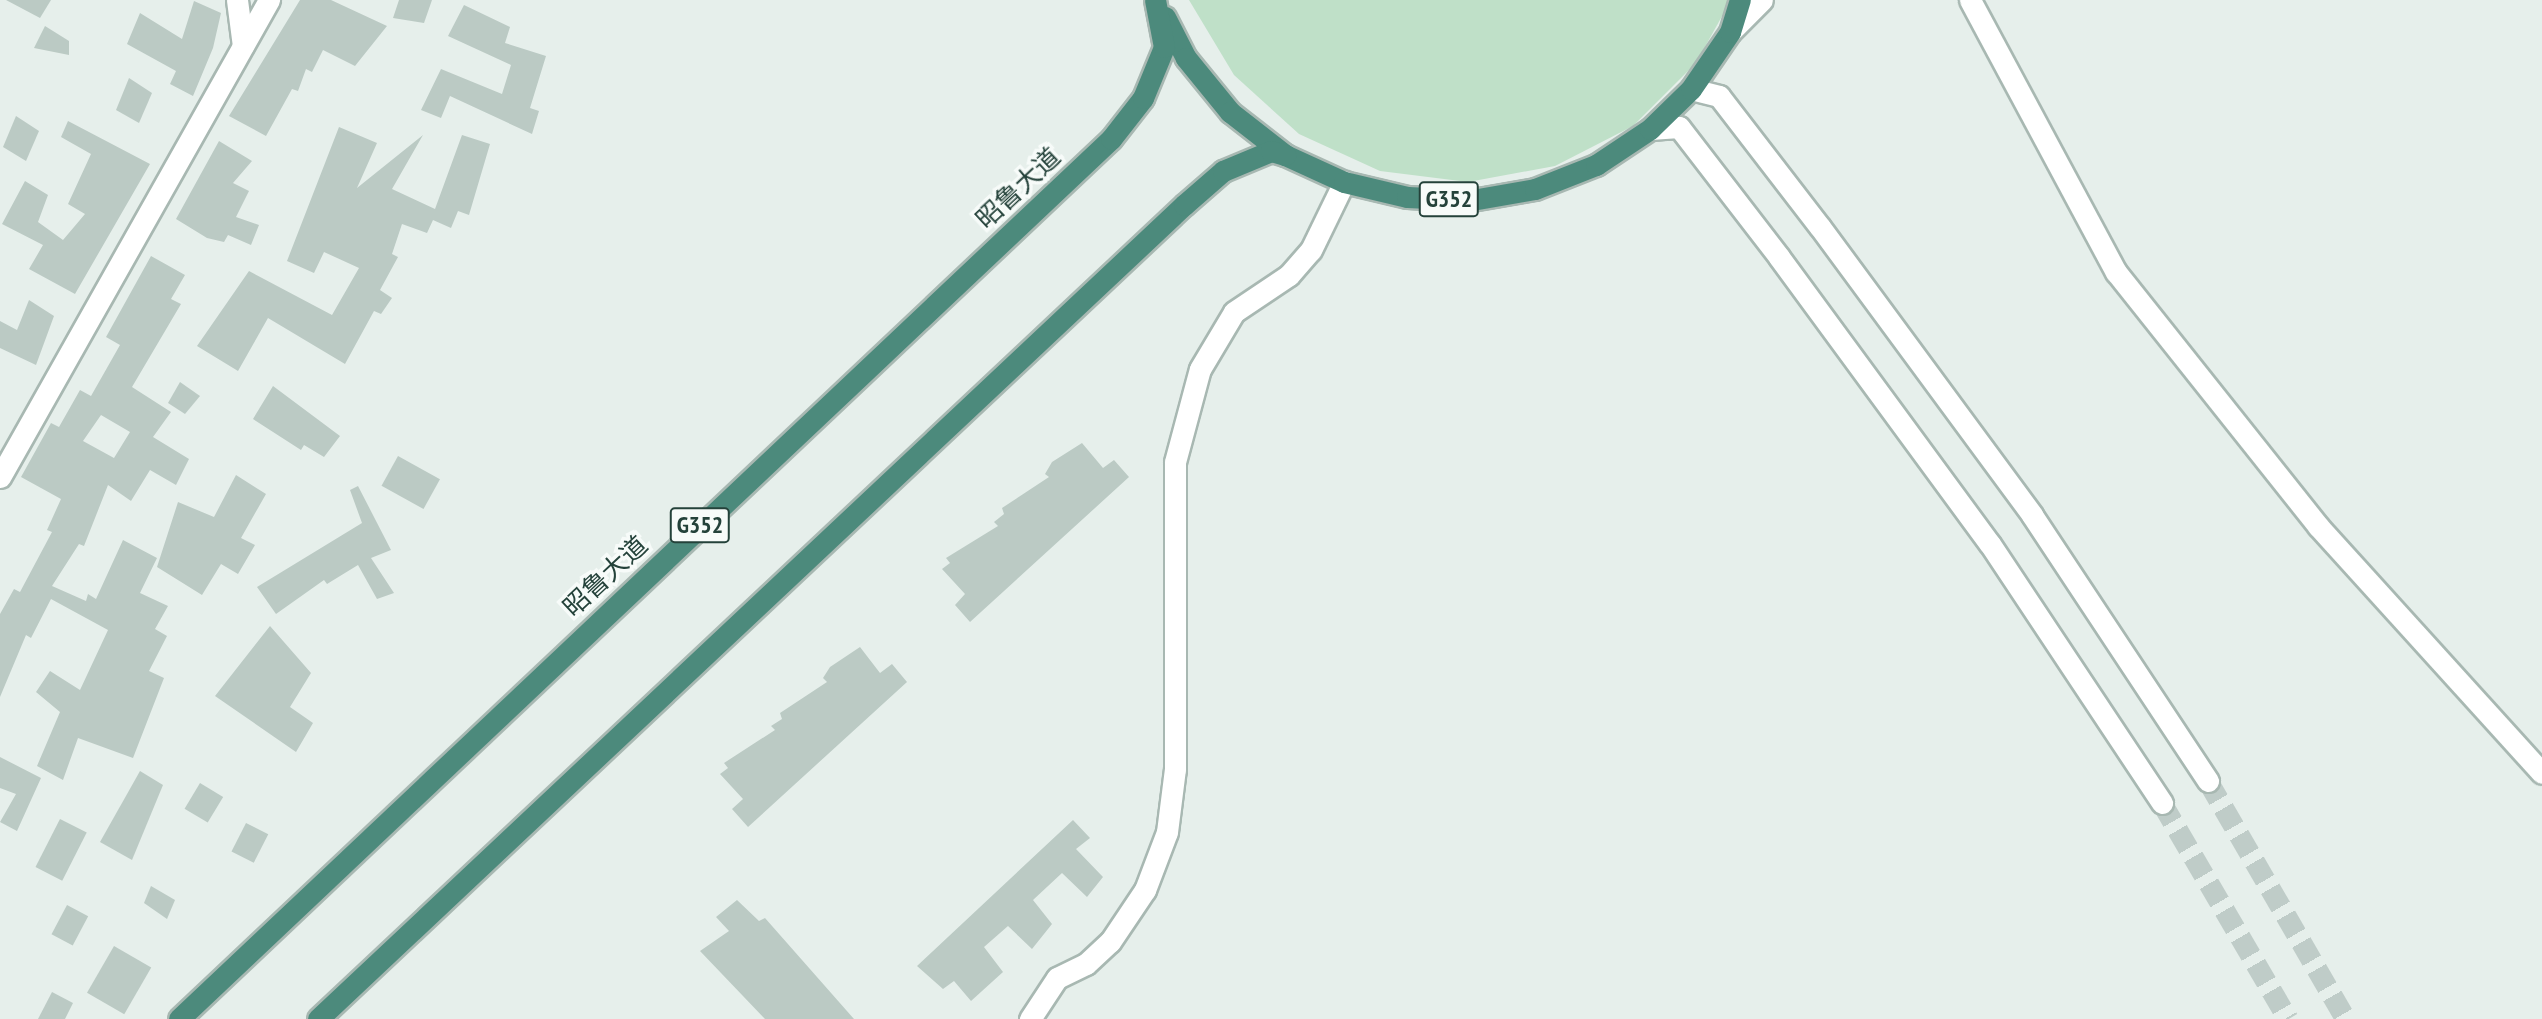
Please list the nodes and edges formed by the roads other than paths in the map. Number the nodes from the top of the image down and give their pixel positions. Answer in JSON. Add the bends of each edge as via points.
{"nodes":[{"id":1,"x":237,"y":0,"type":"edge"},
{"id":2,"x":269,"y":0,"type":"edge"},
{"id":3,"x":1156,"y":0,"type":"edge"},
{"id":4,"x":1740,"y":0,"type":"edge"},
{"id":5,"x":1762,"y":0,"type":"edge"},
{"id":6,"x":1970,"y":0,"type":"edge"},
{"id":7,"x":1730,"y":32,"type":"junction"},
{"id":8,"x":243,"y":46,"type":"junction"},
{"id":9,"x":1690,"y":89,"type":"junction"},
{"id":10,"x":1650,"y":129,"type":"junction"},
{"id":11,"x":1285,"y":155,"type":"junction"},
{"id":12,"x":1344,"y":182,"type":"junction"},
{"id":13,"x":0,"y":477,"type":"edge"},
{"id":14,"x":2542,"y":773,"type":"edge"},
{"id":15,"x":2208,"y":781,"type":"tunnel mouth"},
{"id":16,"x":2162,"y":803,"type":"tunnel mouth"},
{"id":17,"x":179,"y":1019,"type":"edge"},
{"id":18,"x":318,"y":1019,"type":"edge"},
{"id":19,"x":1030,"y":1019,"type":"edge"}],
"edges":[{"from":1,"to":8,"type":"main road"},
{"from":2,"to":8,"type":"main road"},
{"from":3,"to":11,"type":"highway","name":"昭鲁大道","number":"G352","via":[[1186,58],[1221,101]]},
{"from":3,"to":17,"type":"highway","name":"昭鲁大道","number":"G352","via":[[1164,47],[1143,98],[1111,139]]},
{"from":4,"to":7,"type":"highway","name":"昭鲁大道","number":"G352"},
{"from":5,"to":7,"type":"main road"},
{"from":6,"to":14,"type":"main road","via":[[2116,272],[2318,526]]},
{"from":7,"to":9,"type":"highway","name":"昭鲁大道","number":"G352"},
{"from":8,"to":13,"type":"main road"},
{"from":9,"to":10,"type":"highway","name":"昭鲁大道","number":"G352"},
{"from":9,"to":15,"type":"main road","via":[[1719,96],[1820,227],[2032,515]]},
{"from":10,"to":12,"type":"highway","name":"昭鲁大道","number":"G352","via":[[1596,165],[1510,193],[1472,200],[1407,197]]},
{"from":10,"to":16,"type":"main road","via":[[1679,127],[1771,247],[1990,544]]},
{"from":11,"to":12,"type":"highway","name":"昭鲁大道","number":"G352"},
{"from":11,"to":18,"type":"highway","via":[[1271,151],[1223,171],[1184,205]]},
{"from":12,"to":19,"type":"main road","via":[[1311,250],[1289,275],[1234,312],[1199,369],[1175,462],[1175,769],[1167,832],[1145,890],[1110,943],[1086,964],[1057,978]]}]}
